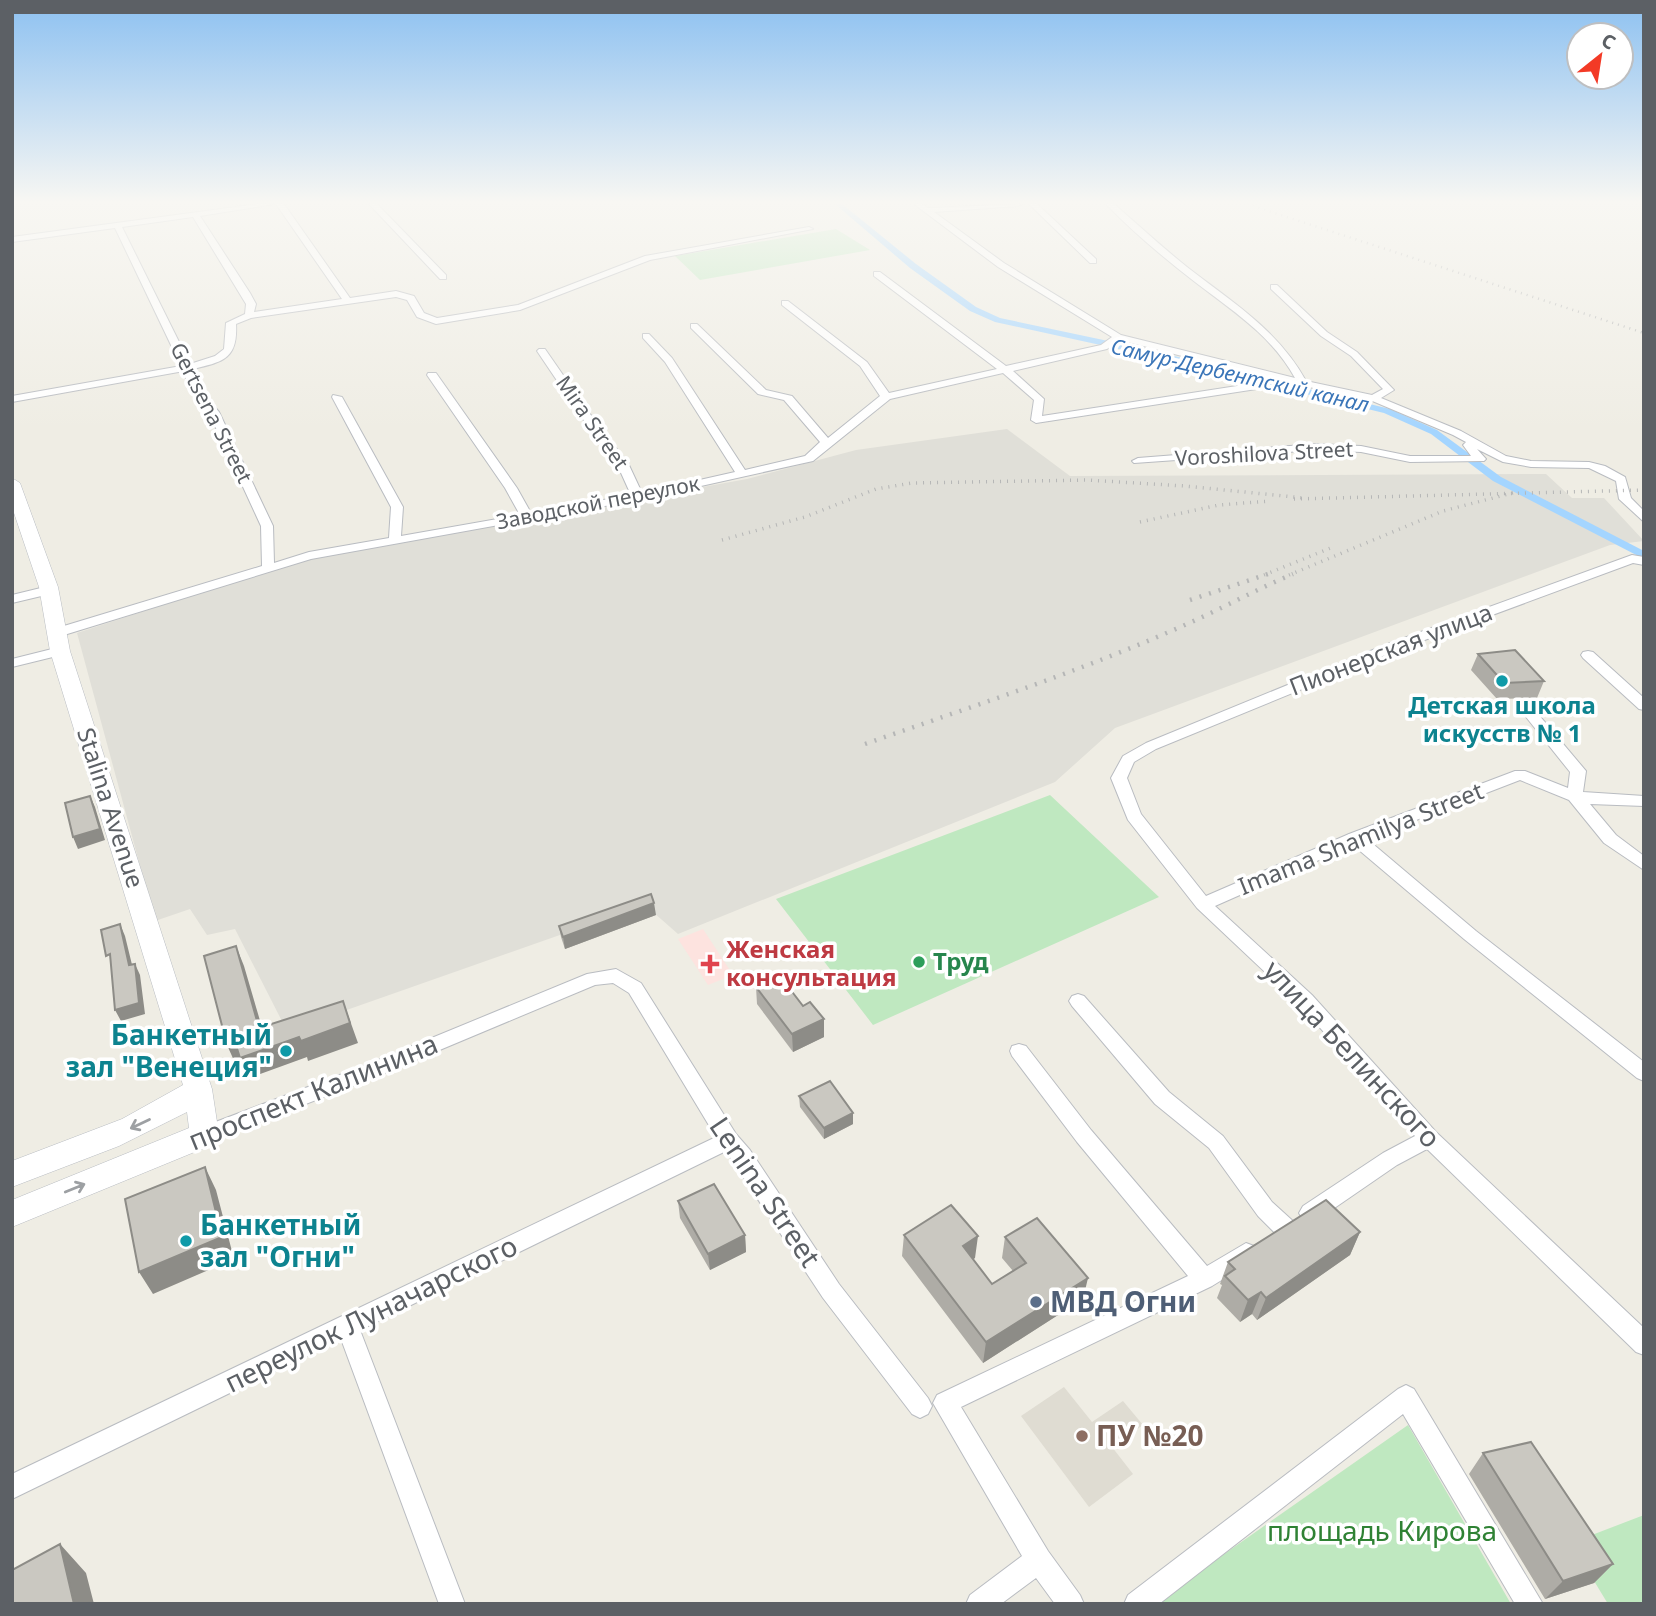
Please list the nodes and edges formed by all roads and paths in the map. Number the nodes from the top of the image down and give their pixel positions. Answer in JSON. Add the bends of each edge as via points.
{"nodes":[{"id":1,"x":143,"y":279,"type":"edge"},
{"id":2,"x":237,"y":279,"type":"edge"},
{"id":3,"x":333,"y":279,"type":"edge"},
{"id":4,"x":594,"y":279,"type":"edge"},
{"id":5,"x":884,"y":279,"type":"edge"},
{"id":6,"x":1022,"y":279,"type":"edge"},
{"id":7,"x":1198,"y":279,"type":"edge"},
{"id":8,"x":1274,"y":287,"type":"dead end"},
{"id":9,"x":348,"y":301,"type":"junction"},
{"id":10,"x":785,"y":303,"type":"dead end"},
{"id":11,"x":249,"y":316,"type":"junction"},
{"id":12,"x":695,"y":326,"type":"dead end"},
{"id":13,"x":646,"y":336,"type":"dead end"},
{"id":14,"x":1113,"y":341,"type":"junction"},
{"id":15,"x":542,"y":351,"type":"dead end"},
{"id":16,"x":185,"y":369,"type":"junction"},
{"id":17,"x":1004,"y":369,"type":"junction"},
{"id":18,"x":432,"y":375,"type":"dead end"},
{"id":19,"x":1302,"y":382,"type":"junction"},
{"id":20,"x":1263,"y":386,"type":"dead end"},
{"id":21,"x":337,"y":397,"type":"dead end"},
{"id":22,"x":887,"y":397,"type":"junction"},
{"id":23,"x":1373,"y":398,"type":"junction"},
{"id":24,"x":12,"y":399,"type":"edge"},
{"id":25,"x":1457,"y":433,"type":"junction"},
{"id":26,"x":824,"y":447,"type":"junction"},
{"id":27,"x":1139,"y":461,"type":"dead end"},
{"id":28,"x":743,"y":475,"type":"junction"},
{"id":29,"x":12,"y":482,"type":"edge"},
{"id":30,"x":638,"y":496,"type":"junction"},
{"id":31,"x":527,"y":517,"type":"junction"},
{"id":32,"x":1644,"y":518,"type":"edge"},
{"id":33,"x":395,"y":541,"type":"junction"},
{"id":34,"x":1638,"y":560,"type":"edge"},
{"id":35,"x":268,"y":568,"type":"junction"},
{"id":36,"x":49,"y":590,"type":"junction"},
{"id":37,"x":12,"y":598,"type":"edge"},
{"id":38,"x":60,"y":642,"type":"junction"},
{"id":39,"x":1588,"y":655,"type":"dead end"},
{"id":40,"x":12,"y":663,"type":"edge"},
{"id":41,"x":1644,"y":706,"type":"edge"},
{"id":42,"x":1533,"y":717,"type":"dead end"},
{"id":43,"x":1152,"y":746,"type":"joint"},
{"id":44,"x":1575,"y":796,"type":"junction"},
{"id":45,"x":1644,"y":801,"type":"edge"},
{"id":46,"x":1354,"y":838,"type":"junction"},
{"id":47,"x":1644,"y":864,"type":"edge"},
{"id":48,"x":1203,"y":904,"type":"junction"},
{"id":49,"x":616,"y":976,"type":"joint"},
{"id":50,"x":1078,"y":1001,"type":"dead end"},
{"id":51,"x":1018,"y":1051,"type":"dead end"},
{"id":52,"x":1644,"y":1073,"type":"edge"},
{"id":53,"x":198,"y":1089,"type":"junction"},
{"id":54,"x":204,"y":1135,"type":"junction"},
{"id":55,"x":1429,"y":1138,"type":"junction"},
{"id":56,"x":729,"y":1140,"type":"junction"},
{"id":57,"x":12,"y":1174,"type":"edge"},
{"id":58,"x":12,"y":1214,"type":"edge"},
{"id":59,"x":1286,"y":1229,"type":"junction"},
{"id":60,"x":1204,"y":1279,"type":"junction"},
{"id":61,"x":347,"y":1325,"type":"junction"},
{"id":62,"x":1644,"y":1344,"type":"edge"},
{"id":63,"x":932,"y":1404,"type":"junction"},
{"id":64,"x":12,"y":1487,"type":"edge"},
{"id":65,"x":1039,"y":1560,"type":"junction"},
{"id":66,"x":452,"y":1604,"type":"edge"},
{"id":67,"x":979,"y":1604,"type":"edge"},
{"id":68,"x":1071,"y":1604,"type":"edge"},
{"id":69,"x":1137,"y":1604,"type":"edge"},
{"id":70,"x":1530,"y":1604,"type":"edge"}],
"edges":[{"from":1,"to":16,"type":"street","name":"Gertsena Street"},
{"from":2,"to":11,"type":"street","via":[[251,304]]},
{"from":3,"to":9,"type":"street"},
{"from":4,"to":9,"type":"street","via":[[532,304],[436,321],[420,315],[405,295]]},
{"from":5,"to":17,"type":"street"},
{"from":6,"to":14,"type":"street"},
{"from":7,"to":19,"type":"street","via":[[1278,345]]},
{"from":8,"to":23,"type":"street","via":[[1389,390]]},
{"from":9,"to":11,"type":"street"},
{"from":10,"to":22,"type":"street","via":[[864,364]]},
{"from":11,"to":16,"type":"street","via":[[231,323],[229,352]]},
{"from":12,"to":26,"type":"street","via":[[762,392],[788,398],[826,442]]},
{"from":13,"to":28,"type":"street","via":[[670,359]]},
{"from":14,"to":17,"type":"street","name":"Заводской переулок"},
{"from":14,"to":19,"type":"street"},
{"from":15,"to":30,"type":"street","name":"Mira Street","via":[[622,463]]},
{"from":16,"to":24,"type":"street"},
{"from":16,"to":35,"type":"street","name":"Gertsena Street","via":[[214,412],[267,526]]},
{"from":17,"to":20,"type":"street","via":[[1039,399],[1036,420]]},
{"from":17,"to":22,"type":"street","name":"Заводской переулок"},
{"from":18,"to":31,"type":"street","via":[[512,488]]},
{"from":19,"to":23,"type":"street"},
{"from":21,"to":33,"type":"street","via":[[397,507]]},
{"from":22,"to":26,"type":"street","name":"Заводской переулок"},
{"from":23,"to":25,"type":"street"},
{"from":25,"to":27,"type":"street","name":"Voroshilova Street","via":[[1480,459],[1409,459],[1361,449],[1316,447]]},
{"from":25,"to":32,"type":"street","via":[[1503,459],[1601,468],[1622,479],[1625,499]]},
{"from":26,"to":28,"type":"street","name":"Заводской переулок","via":[[808,460]]},
{"from":28,"to":30,"type":"street","name":"Заводской переулок"},
{"from":29,"to":36,"type":"street","name":"Stalina Avenue"},
{"from":30,"to":31,"type":"street","name":"Заводской переулок"},
{"from":31,"to":33,"type":"street","name":"Заводской переулок"},
{"from":33,"to":35,"type":"street","name":"Заводской переулок"},
{"from":34,"to":43,"type":"street","name":"Пионерская улица","via":[[1390,648]]},
{"from":35,"to":38,"type":"street","name":"Заводской переулок"},
{"from":36,"to":37,"type":"street"},
{"from":36,"to":38,"type":"street","name":"Stalina Avenue"},
{"from":38,"to":40,"type":"street","name":"Заводской переулок"},
{"from":38,"to":53,"type":"street","name":"Stalina Avenue"},
{"from":39,"to":41,"type":"street"},
{"from":42,"to":44,"type":"street","via":[[1578,771]]},
{"from":43,"to":48,"type":"street","name":"улица Белинского","via":[[1128,759],[1119,778],[1134,816]]},
{"from":44,"to":45,"type":"street"},
{"from":44,"to":46,"type":"street","name":"Imama Shamilya Street","via":[[1520,774]]},
{"from":44,"to":47,"type":"street","via":[[1610,839]]},
{"from":46,"to":48,"type":"street","name":"Imama Shamilya Street"},
{"from":46,"to":52,"type":"street"},
{"from":48,"to":55,"type":"street","name":"улица Белинского","via":[[1306,1000]]},
{"from":49,"to":54,"type":"street","name":"проспект Калинина","via":[[593,979]]},
{"from":49,"to":56,"type":"street","name":"Lenina Street","via":[[635,988]]},
{"from":50,"to":59,"type":"street","via":[[1162,1098],[1216,1142],[1265,1209]]},
{"from":51,"to":60,"type":"street"},
{"from":53,"to":54,"type":"street","name":"Stalina Avenue"},
{"from":53,"to":57,"type":"street","one_way":true,"via":[[169,1111],[128,1130]]},
{"from":58,"to":54,"type":"street","name":"проспект Калинина","one_way":true},
{"from":55,"to":59,"type":"street"},
{"from":55,"to":62,"type":"street","name":"улица Белинского"},
{"from":56,"to":61,"type":"street","name":"переулок Луначарского"},
{"from":56,"to":63,"type":"street","name":"Lenina Street","via":[[831,1292]]},
{"from":59,"to":60,"type":"street"},
{"from":60,"to":63,"type":"street"},
{"from":61,"to":64,"type":"street","name":"переулок Луначарского"},
{"from":61,"to":66,"type":"street"},
{"from":63,"to":65,"type":"street","name":"Lenina Street"},
{"from":65,"to":67,"type":"street"},
{"from":65,"to":68,"type":"street","name":"Lenina Street"},
{"from":69,"to":70,"type":"street","via":[[1406,1397]]}]}
